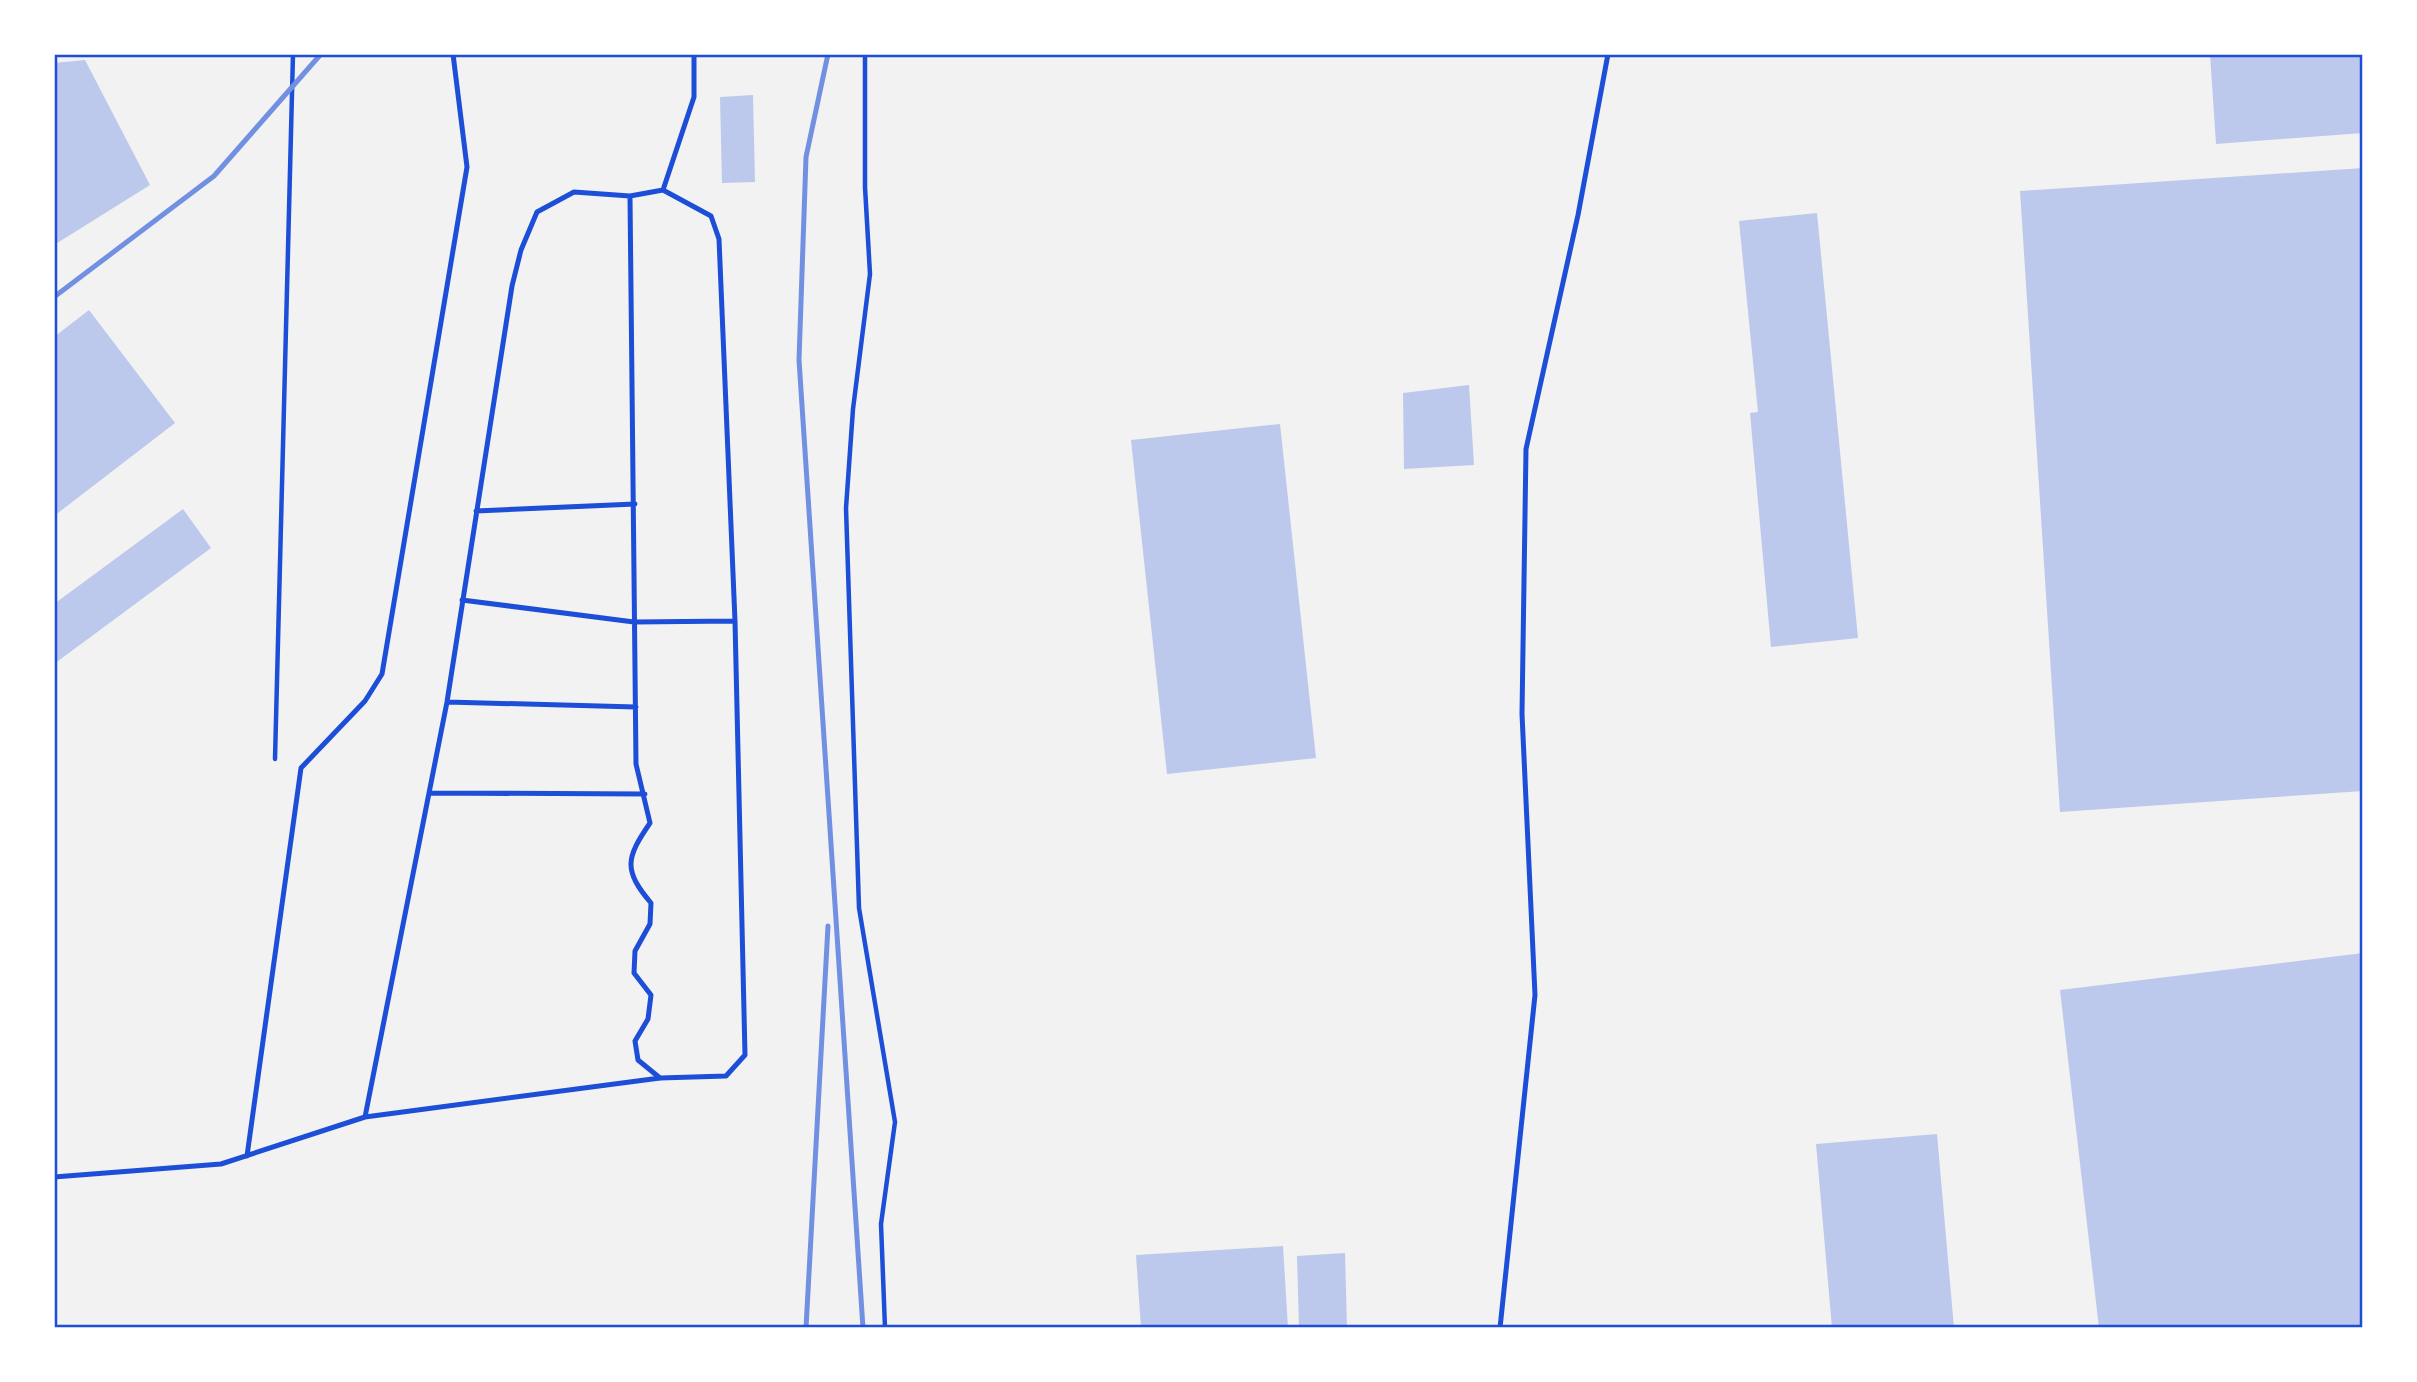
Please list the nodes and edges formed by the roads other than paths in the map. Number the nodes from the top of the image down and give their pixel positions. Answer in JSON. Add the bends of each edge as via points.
{"nodes":[{"id":1,"x":453,"y":54,"type":"edge"},
{"id":2,"x":694,"y":54,"type":"edge"},
{"id":3,"x":1608,"y":54,"type":"edge"},
{"id":4,"x":663,"y":190,"type":"junction"},
{"id":5,"x":631,"y":196,"type":"junction"},
{"id":6,"x":635,"y":505,"type":"junction"},
{"id":7,"x":476,"y":511,"type":"junction"},
{"id":8,"x":462,"y":600,"type":"junction"},
{"id":9,"x":735,"y":621,"type":"junction"},
{"id":10,"x":634,"y":622,"type":"junction"},
{"id":11,"x":447,"y":702,"type":"junction"},
{"id":12,"x":636,"y":707,"type":"junction"},
{"id":13,"x":429,"y":793,"type":"junction"},
{"id":14,"x":645,"y":794,"type":"junction"},
{"id":15,"x":660,"y":1078,"type":"junction"},
{"id":16,"x":365,"y":1117,"type":"junction"},
{"id":17,"x":247,"y":1156,"type":"junction"},
{"id":18,"x":54,"y":1177,"type":"edge"},
{"id":19,"x":1500,"y":1328,"type":"edge"}],
"edges":[{"from":1,"to":17,"type":"lane","via":[[467,167],[382,674],[365,701],[301,768]]},
{"from":2,"to":4,"type":"lane","via":[[694,97]]},
{"from":3,"to":19,"type":"lane","via":[[1526,449],[1522,714],[1535,995]]},
{"from":4,"to":5,"type":"lane"},
{"from":4,"to":9,"type":"lane","via":[[711,216],[719,239]]},
{"from":5,"to":6,"type":"lane"},
{"from":5,"to":7,"type":"lane","via":[[574,192],[537,212],[512,286]]},
{"from":6,"to":7,"type":"lane"},
{"from":6,"to":10,"type":"lane"},
{"from":7,"to":8,"type":"lane"},
{"from":8,"to":10,"type":"lane"},
{"from":8,"to":11,"type":"lane"},
{"from":9,"to":10,"type":"lane"},
{"from":9,"to":15,"type":"lane","via":[[745,1055],[726,1076]]},
{"from":10,"to":12,"type":"lane"},
{"from":11,"to":12,"type":"lane"},
{"from":11,"to":13,"type":"lane"},
{"from":12,"to":14,"type":"lane","via":[[636,764]]},
{"from":13,"to":14,"type":"lane"},
{"from":13,"to":16,"type":"lane"},
{"from":14,"to":15,"type":"lane","via":[[650,823],[635,845],[629,867],[635,884],[651,903],[650,923],[635,951],[634,973],[651,995],[648,1019],[635,1041],[638,1060]]},
{"from":15,"to":16,"type":"lane"},
{"from":16,"to":17,"type":"lane"},
{"from":17,"to":18,"type":"lane","via":[[221,1164]]}]}
